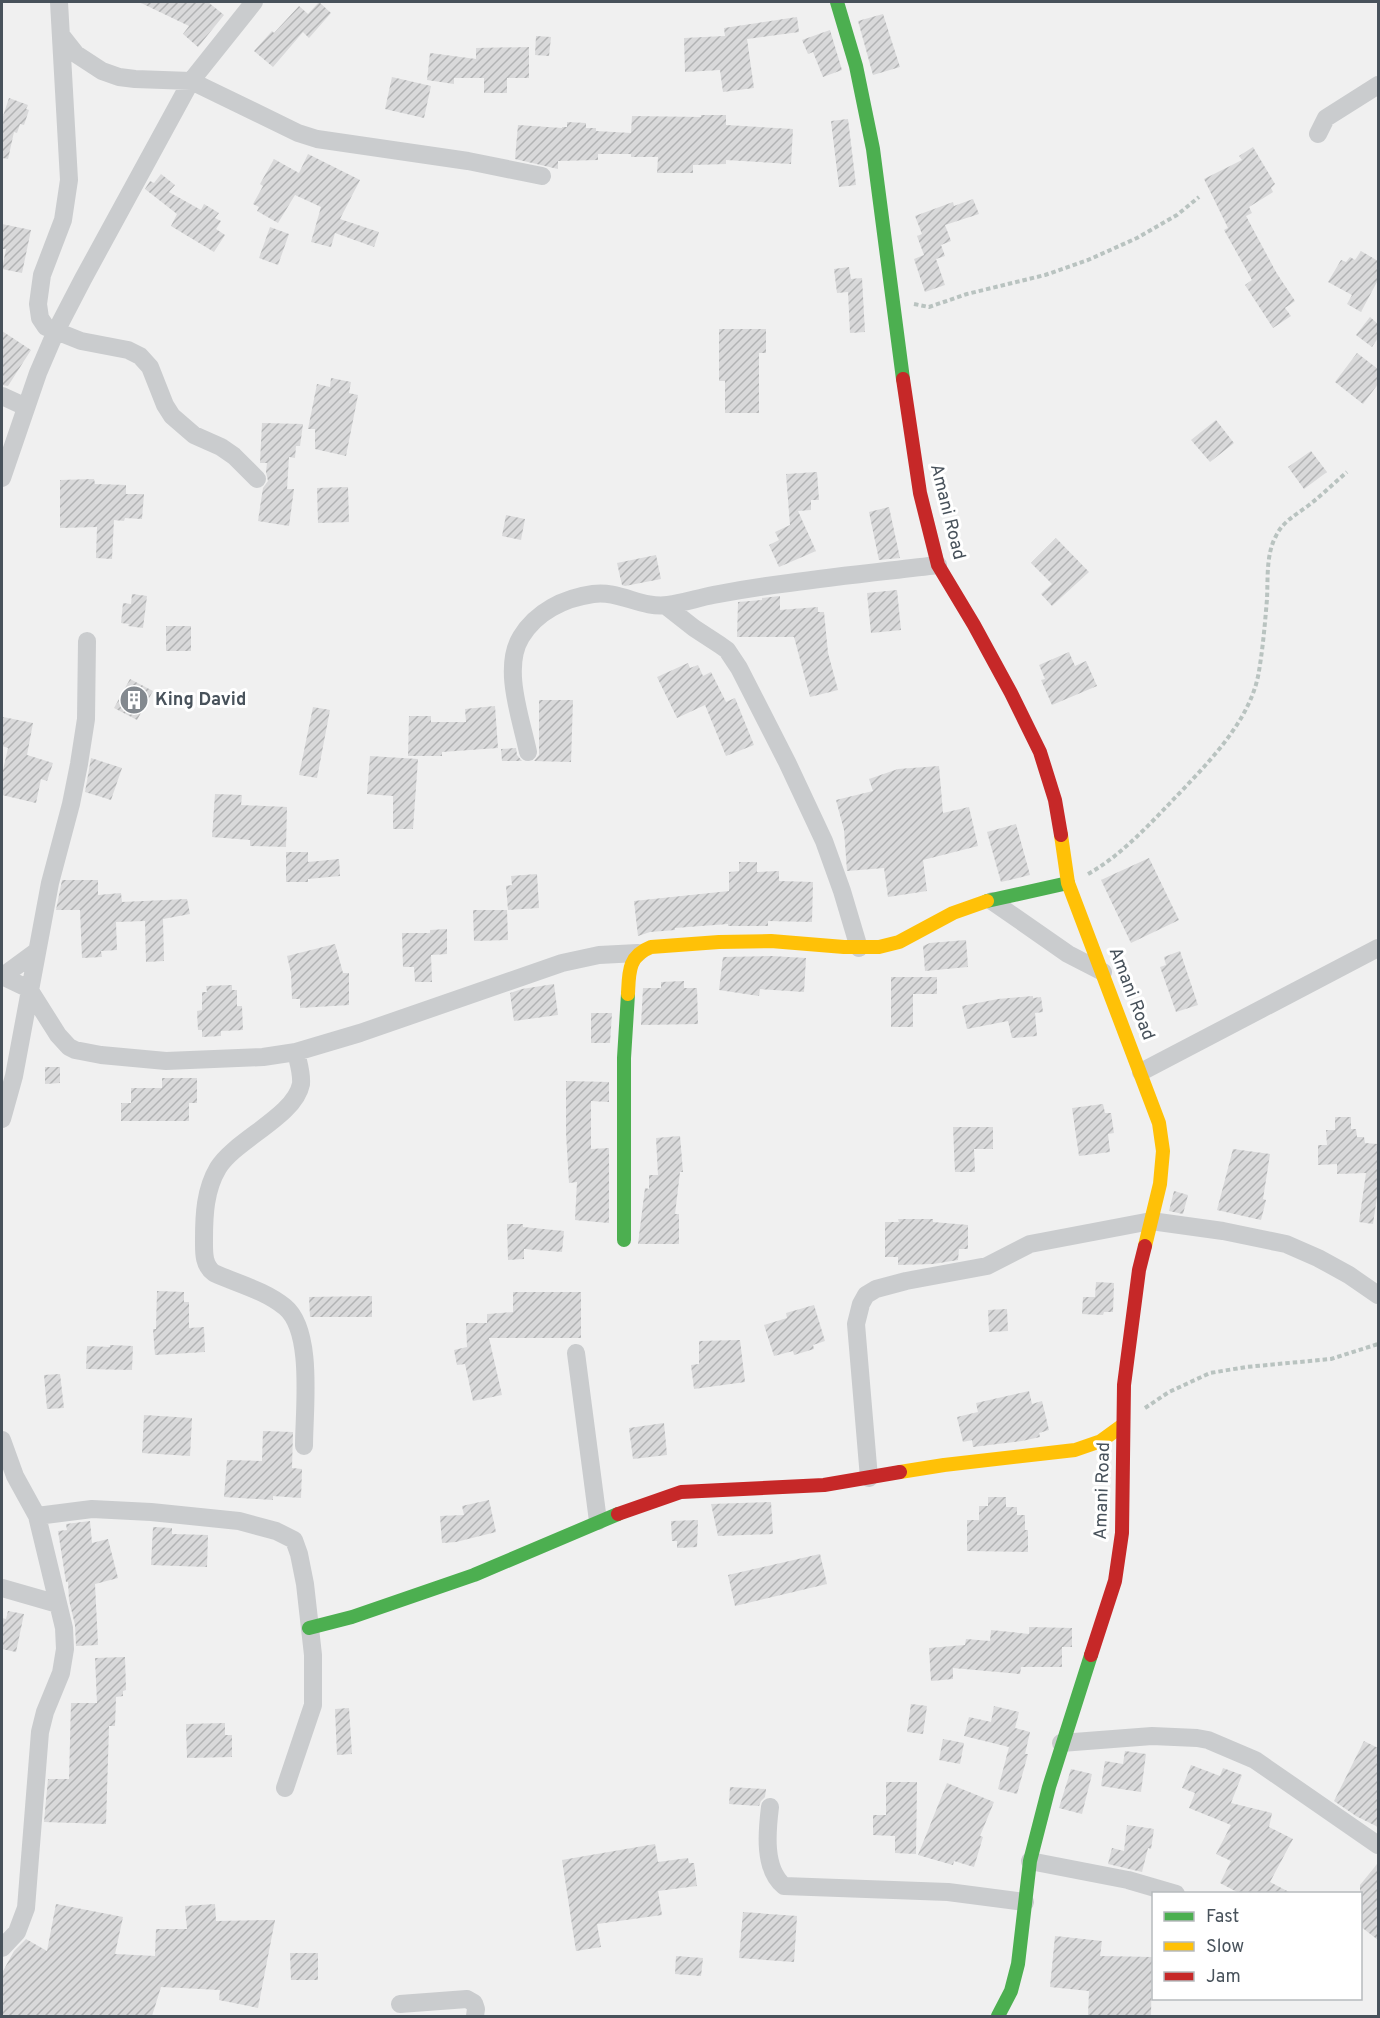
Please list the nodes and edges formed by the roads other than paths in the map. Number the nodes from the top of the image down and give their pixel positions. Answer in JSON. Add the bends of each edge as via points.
{"nodes":[{"id":1,"x":58,"y":2,"type":"edge"},
{"id":2,"x":254,"y":2,"type":"edge"},
{"id":3,"x":837,"y":2,"type":"edge"},
{"id":4,"x":61,"y":35,"type":"junction"},
{"id":5,"x":191,"y":81,"type":"junction"},
{"id":6,"x":1378,"y":85,"type":"edge"},
{"id":7,"x":1318,"y":134,"type":"dead end"},
{"id":8,"x":542,"y":176,"type":"dead end"},
{"id":9,"x":56,"y":331,"type":"junction"},
{"id":10,"x":2,"y":396,"type":"edge"},
{"id":11,"x":26,"y":407,"type":"junction"},
{"id":12,"x":2,"y":478,"type":"edge"},
{"id":13,"x":257,"y":479,"type":"dead end"},
{"id":14,"x":938,"y":565,"type":"junction"},
{"id":15,"x":666,"y":606,"type":"junction"},
{"id":16,"x":87,"y":641,"type":"dead end"},
{"id":17,"x":528,"y":752,"type":"dead end"},
{"id":18,"x":1068,"y":883,"type":"junction"},
{"id":19,"x":992,"y":902,"type":"junction"},
{"id":20,"x":859,"y":948,"type":"junction"},
{"id":21,"x":1378,"y":948,"type":"edge"},
{"id":22,"x":38,"y":951,"type":"junction"},
{"id":23,"x":638,"y":953,"type":"junction"},
{"id":24,"x":1103,"y":972,"type":"junction"},
{"id":25,"x":2,"y":976,"type":"edge"},
{"id":26,"x":29,"y":989,"type":"junction"},
{"id":27,"x":296,"y":1052,"type":"junction"},
{"id":28,"x":1141,"y":1072,"type":"junction"},
{"id":29,"x":2,"y":1119,"type":"edge"},
{"id":30,"x":1151,"y":1221,"type":"junction"},
{"id":31,"x":624,"y":1240,"type":"dead end"},
{"id":32,"x":1378,"y":1295,"type":"edge"},
{"id":33,"x":576,"y":1353,"type":"dead end"},
{"id":34,"x":1123,"y":1425,"type":"junction"},
{"id":35,"x":2,"y":1440,"type":"edge"},
{"id":36,"x":304,"y":1446,"type":"dead end"},
{"id":37,"x":869,"y":1478,"type":"junction"},
{"id":38,"x":37,"y":1516,"type":"junction"},
{"id":39,"x":598,"y":1521,"type":"junction"},
{"id":40,"x":2,"y":1588,"type":"edge"},
{"id":41,"x":58,"y":1604,"type":"junction"},
{"id":42,"x":309,"y":1628,"type":"junction"},
{"id":43,"x":1061,"y":1743,"type":"junction"},
{"id":44,"x":285,"y":1788,"type":"dead end"},
{"id":45,"x":770,"y":1807,"type":"dead end"},
{"id":46,"x":1378,"y":1845,"type":"edge"},
{"id":47,"x":1030,"y":1861,"type":"junction"},
{"id":48,"x":1172,"y":1892,"type":"edge"},
{"id":49,"x":1025,"y":1902,"type":"junction"},
{"id":50,"x":2,"y":1948,"type":"edge"},
{"id":51,"x":400,"y":2004,"type":"dead end"},
{"id":52,"x":475,"y":2016,"type":"edge"},
{"id":53,"x":998,"y":2016,"type":"edge"}],
"edges":[{"from":1,"to":4,"type":"street"},
{"from":2,"to":5,"type":"street"},
{"from":3,"to":14,"type":"street","name":"Amani Road","via":[[856,66],[873,149],[920,494]]},
{"from":4,"to":5,"type":"street","via":[[90,65],[119,77]]},
{"from":4,"to":9,"type":"street","via":[[69,180],[63,220],[42,275],[38,303],[40,318],[46,327]]},
{"from":5,"to":8,"type":"street","via":[[317,139]]},
{"from":5,"to":9,"type":"street"},
{"from":6,"to":7,"type":"street","via":[[1326,118]]},
{"from":9,"to":11,"type":"street"},
{"from":9,"to":13,"type":"street","via":[[140,356],[150,367],[172,416],[194,435],[234,456]]},
{"from":10,"to":11,"type":"street"},
{"from":11,"to":12,"type":"street"},
{"from":14,"to":15,"type":"street","via":[[789,583]]},
{"from":14,"to":18,"type":"street","name":"Amani Road","via":[[1040,752],[1055,800]]},
{"from":15,"to":17,"type":"street","via":[[593,593],[552,607],[534,621],[514,652],[512,673]]},
{"from":15,"to":20,"type":"street","via":[[727,650],[739,668],[824,841]]},
{"from":16,"to":22,"type":"street","via":[[86,719]]},
{"from":18,"to":19,"type":"street"},
{"from":18,"to":24,"type":"street","name":"Amani Road"},
{"from":19,"to":20,"type":"street","via":[[952,913],[892,945]]},
{"from":19,"to":24,"type":"street","via":[[1068,954]]},
{"from":20,"to":23,"type":"street","via":[[752,940],[651,947]]},
{"from":21,"to":28,"type":"street"},
{"from":22,"to":25,"type":"street"},
{"from":22,"to":26,"type":"street"},
{"from":23,"to":27,"type":"street","via":[[599,954],[562,963]]},
{"from":23,"to":31,"type":"street","via":[[629,971],[624,1058]]},
{"from":24,"to":28,"type":"street","name":"Amani Road"},
{"from":25,"to":26,"type":"street"},
{"from":26,"to":27,"type":"street","via":[[62,1041],[83,1052],[166,1061]]},
{"from":26,"to":29,"type":"street"},
{"from":27,"to":36,"type":"street","via":[[301,1078],[298,1091],[286,1108],[217,1171],[206,1199],[204,1256],[214,1273],[276,1300],[296,1320],[304,1348]]},
{"from":28,"to":30,"type":"street","name":"Amani Road","via":[[1159,1123],[1163,1151]]},
{"from":30,"to":32,"type":"street","via":[[1286,1244],[1349,1275]]},
{"from":30,"to":34,"type":"street","name":"Amani Road","via":[[1139,1270],[1124,1385]]},
{"from":30,"to":37,"type":"street","via":[[1030,1244],[987,1266],[906,1281],[866,1295],[856,1324]]},
{"from":33,"to":39,"type":"street"},
{"from":34,"to":37,"type":"street","via":[[1109,1438],[1075,1450]]},
{"from":34,"to":43,"type":"street","name":"Amani Road","via":[[1122,1533],[1115,1581]]},
{"from":35,"to":38,"type":"street","via":[[15,1476]]},
{"from":37,"to":39,"type":"street","via":[[824,1485],[681,1492]]},
{"from":38,"to":41,"type":"street"},
{"from":38,"to":42,"type":"street","via":[[92,1509],[151,1512],[239,1521],[276,1531],[294,1540],[299,1554]]},
{"from":39,"to":42,"type":"street","via":[[474,1575]]},
{"from":40,"to":41,"type":"street"},
{"from":41,"to":50,"type":"street","via":[[65,1649],[61,1673],[40,1732],[26,1908],[17,1932]]},
{"from":42,"to":44,"type":"street","via":[[313,1704]]},
{"from":43,"to":46,"type":"street","via":[[1152,1736],[1208,1740],[1255,1760]]},
{"from":43,"to":47,"type":"street","name":"Amani Road"},
{"from":45,"to":49,"type":"street","via":[[768,1846],[774,1874],[784,1886],[948,1892]]},
{"from":47,"to":48,"type":"street"},
{"from":47,"to":49,"type":"street","name":"Amani Road"},
{"from":49,"to":53,"type":"street","name":"Amani Road","via":[[1018,1964],[1011,1991]]},
{"from":51,"to":52,"type":"street","via":[[467,1999],[474,2003]]}]}
